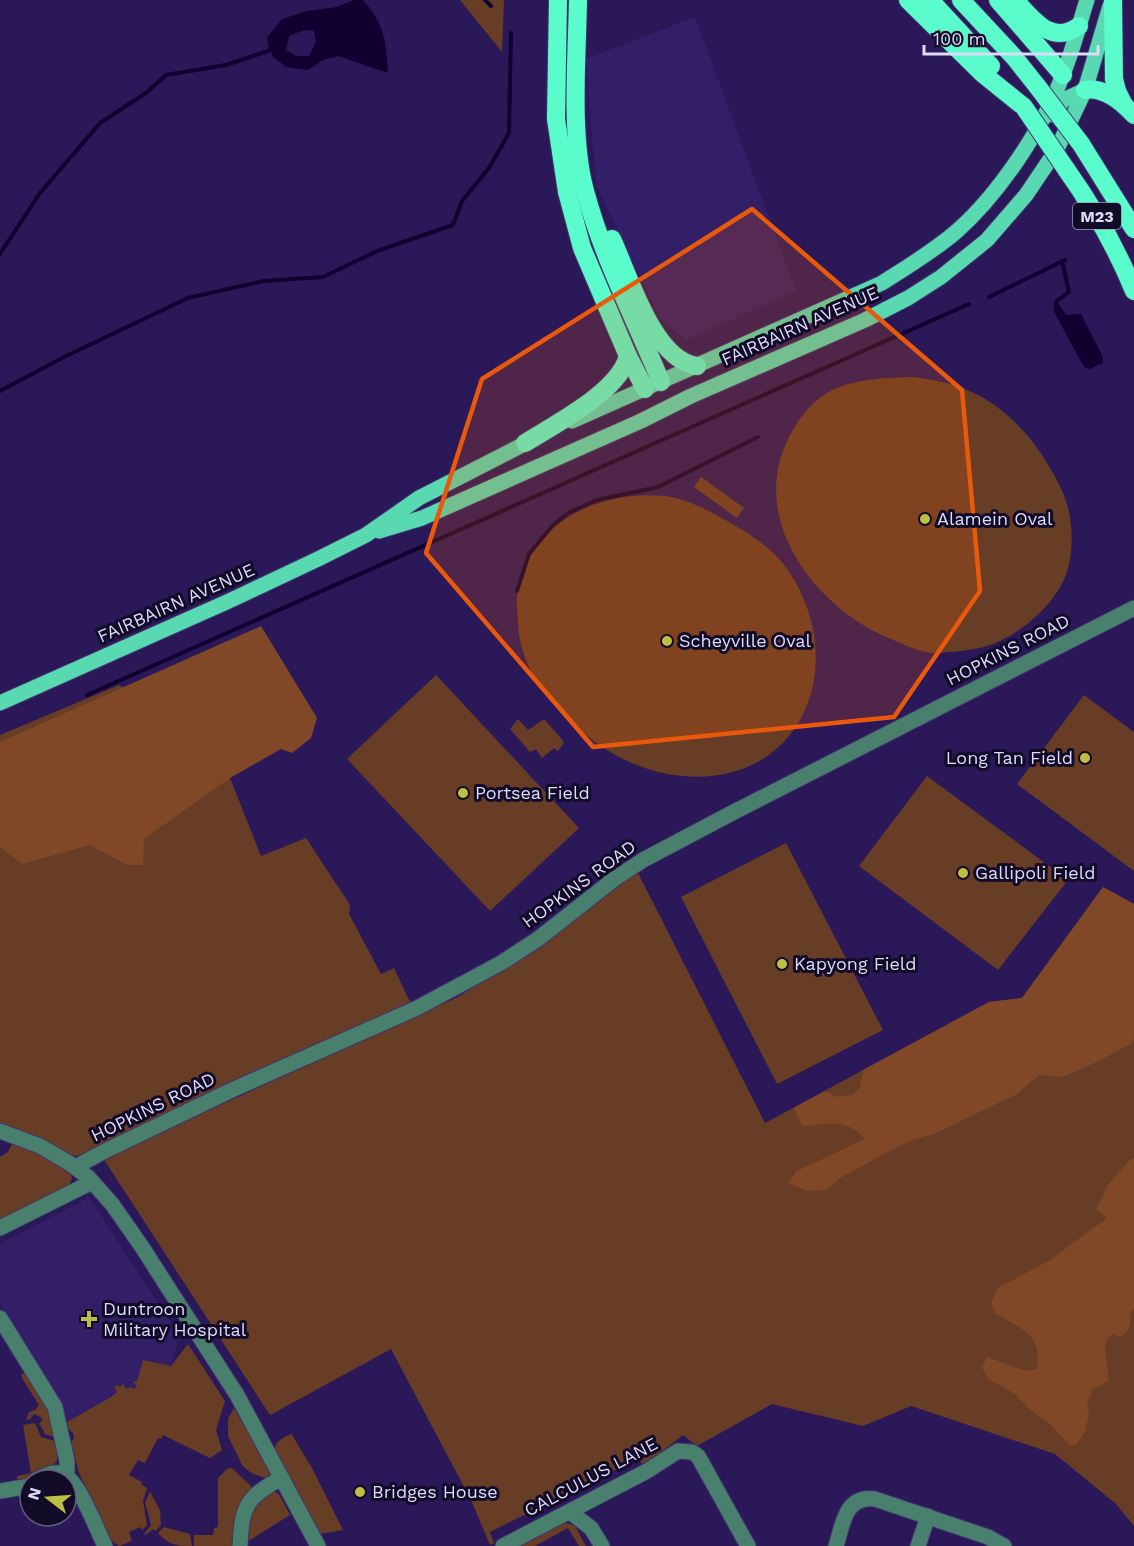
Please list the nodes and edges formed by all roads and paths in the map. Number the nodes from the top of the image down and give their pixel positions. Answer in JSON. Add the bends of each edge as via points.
{"nodes":[{"id":1,"x":558,"y":0,"type":"edge"},
{"id":2,"x":578,"y":0,"type":"edge"},
{"id":3,"x":908,"y":0,"type":"edge"},
{"id":4,"x":930,"y":0,"type":"edge"},
{"id":5,"x":961,"y":0,"type":"edge"},
{"id":6,"x":998,"y":0,"type":"edge"},
{"id":7,"x":1015,"y":0,"type":"edge"},
{"id":8,"x":1087,"y":0,"type":"edge"},
{"id":9,"x":1112,"y":0,"type":"edge"},
{"id":10,"x":1079,"y":26,"type":"junction"},
{"id":11,"x":1063,"y":75,"type":"junction"},
{"id":12,"x":1080,"y":92,"type":"junction"},
{"id":13,"x":1024,"y":107,"type":"junction"},
{"id":14,"x":1129,"y":110,"type":"edge"},
{"id":15,"x":1040,"y":124,"type":"junction"},
{"id":16,"x":585,"y":190,"type":"junction"},
{"id":17,"x":1134,"y":230,"type":"edge"},
{"id":18,"x":1134,"y":291,"type":"edge"},
{"id":19,"x":628,"y":356,"type":"junction"},
{"id":20,"x":697,"y":366,"type":"junction"},
{"id":21,"x":653,"y":386,"type":"junction"},
{"id":22,"x":671,"y":405,"type":"junction"},
{"id":23,"x":656,"y":413,"type":"junction"},
{"id":24,"x":525,"y":443,"type":"junction"},
{"id":25,"x":366,"y":534,"type":"junction"},
{"id":26,"x":1134,"y":608,"type":"edge"},
{"id":27,"x":0,"y":703,"type":"edge"},
{"id":28,"x":0,"y":1131,"type":"edge"},
{"id":29,"x":75,"y":1167,"type":"junction"},
{"id":30,"x":92,"y":1182,"type":"junction"},
{"id":31,"x":0,"y":1228,"type":"edge"},
{"id":32,"x":0,"y":1318,"type":"edge"},
{"id":33,"x":66,"y":1468,"type":"edge"},
{"id":34,"x":282,"y":1478,"type":"junction"},
{"id":35,"x":18,"y":1487,"type":"edge"},
{"id":36,"x":0,"y":1491,"type":"edge"},
{"id":37,"x":78,"y":1492,"type":"edge"},
{"id":38,"x":570,"y":1512,"type":"junction"},
{"id":39,"x":928,"y":1516,"type":"junction"},
{"id":40,"x":105,"y":1546,"type":"edge"},
{"id":41,"x":240,"y":1546,"type":"edge"},
{"id":42,"x":318,"y":1546,"type":"edge"},
{"id":43,"x":503,"y":1546,"type":"edge"},
{"id":44,"x":602,"y":1546,"type":"edge"},
{"id":45,"x":748,"y":1546,"type":"edge"},
{"id":46,"x":836,"y":1546,"type":"edge"},
{"id":47,"x":918,"y":1546,"type":"edge"},
{"id":48,"x":1004,"y":1546,"type":"edge"}],
"edges":[{"from":1,"to":19,"type":"highway","via":[[556,119],[567,192],[582,248]]},
{"from":2,"to":16,"type":"highway","via":[[577,115]]},
{"from":3,"to":13,"type":"highway","via":[[983,74]]},
{"from":4,"to":13,"type":"highway","number":"M23"},
{"from":5,"to":17,"type":"highway","number":"M23","bridge":true,"via":[[1014,57],[1081,144]]},
{"from":6,"to":11,"type":"highway"},
{"from":7,"to":10,"type":"highway","via":[[1048,31],[1063,34]]},
{"from":8,"to":10,"type":"main road","name":"FAIRBAIRN AVENUE"},
{"from":9,"to":12,"type":"main road","name":"FAIRBAIRN AVENUE"},
{"from":9,"to":14,"type":"highway","via":[[1114,79]]},
{"from":10,"to":11,"type":"main road","name":"FAIRBAIRN AVENUE"},
{"from":11,"to":12,"type":"main road"},
{"from":11,"to":15,"type":"main road","name":"FAIRBAIRN AVENUE"},
{"from":12,"to":14,"type":"highway","via":[[1099,91]]},
{"from":12,"to":15,"type":"main road","via":[[1065,99]]},
{"from":12,"to":22,"type":"main road","name":"FAIRBAIRN AVENUE","via":[[1075,114],[1051,159],[1012,213],[941,277],[865,320]]},
{"from":13,"to":18,"type":"highway","number":"M23","bridge":true,"via":[[1093,208]]},
{"from":15,"to":20,"type":"main road","name":"FAIRBAIRN AVENUE","via":[[986,202],[935,248],[882,283]]},
{"from":16,"to":20,"type":"highway","via":[[610,234],[651,328],[679,359]]},
{"from":16,"to":21,"type":"highway"},
{"from":19,"to":21,"type":"highway"},
{"from":19,"to":24,"type":"highway","via":[[622,372],[598,396]]},
{"from":20,"to":21,"type":"main road","name":"FAIRBAIRN AVENUE"},
{"from":21,"to":22,"type":"main road"},
{"from":21,"to":23,"type":"main road"},
{"from":21,"to":24,"type":"main road","name":"FAIRBAIRN AVENUE"},
{"from":22,"to":23,"type":"main road","name":"FAIRBAIRN AVENUE"},
{"from":23,"to":25,"type":"main road","name":"FAIRBAIRN AVENUE","via":[[422,518]]},
{"from":24,"to":25,"type":"main road","name":"FAIRBAIRN AVENUE","via":[[419,498]]},
{"from":25,"to":27,"type":"main road","name":"FAIRBAIRN AVENUE","via":[[229,602]]},
{"from":26,"to":29,"type":"street","name":"HOPKINS ROAD","via":[[643,860],[538,939],[417,1008],[234,1089]]},
{"from":28,"to":29,"type":"street","via":[[40,1146]]},
{"from":29,"to":30,"type":"street"},
{"from":30,"to":31,"type":"street"},
{"from":30,"to":34,"type":"street","via":[[123,1219],[171,1291],[240,1400]]},
{"from":32,"to":33,"type":"street","via":[[56,1407]]},
{"from":34,"to":41,"type":"street","via":[[258,1492],[249,1503],[243,1516]]},
{"from":34,"to":42,"type":"street"},
{"from":35,"to":36,"type":"street"},
{"from":37,"to":40,"type":"street"},
{"from":38,"to":43,"type":"street","name":"CALCULUS LANE"},
{"from":38,"to":44,"type":"street","via":[[591,1528]]},
{"from":38,"to":45,"type":"street","name":"CALCULUS LANE","via":[[678,1451],[692,1452],[698,1456]]},
{"from":39,"to":46,"type":"street","via":[[863,1497],[846,1514]]},
{"from":39,"to":47,"type":"street"},
{"from":39,"to":48,"type":"street"}]}
